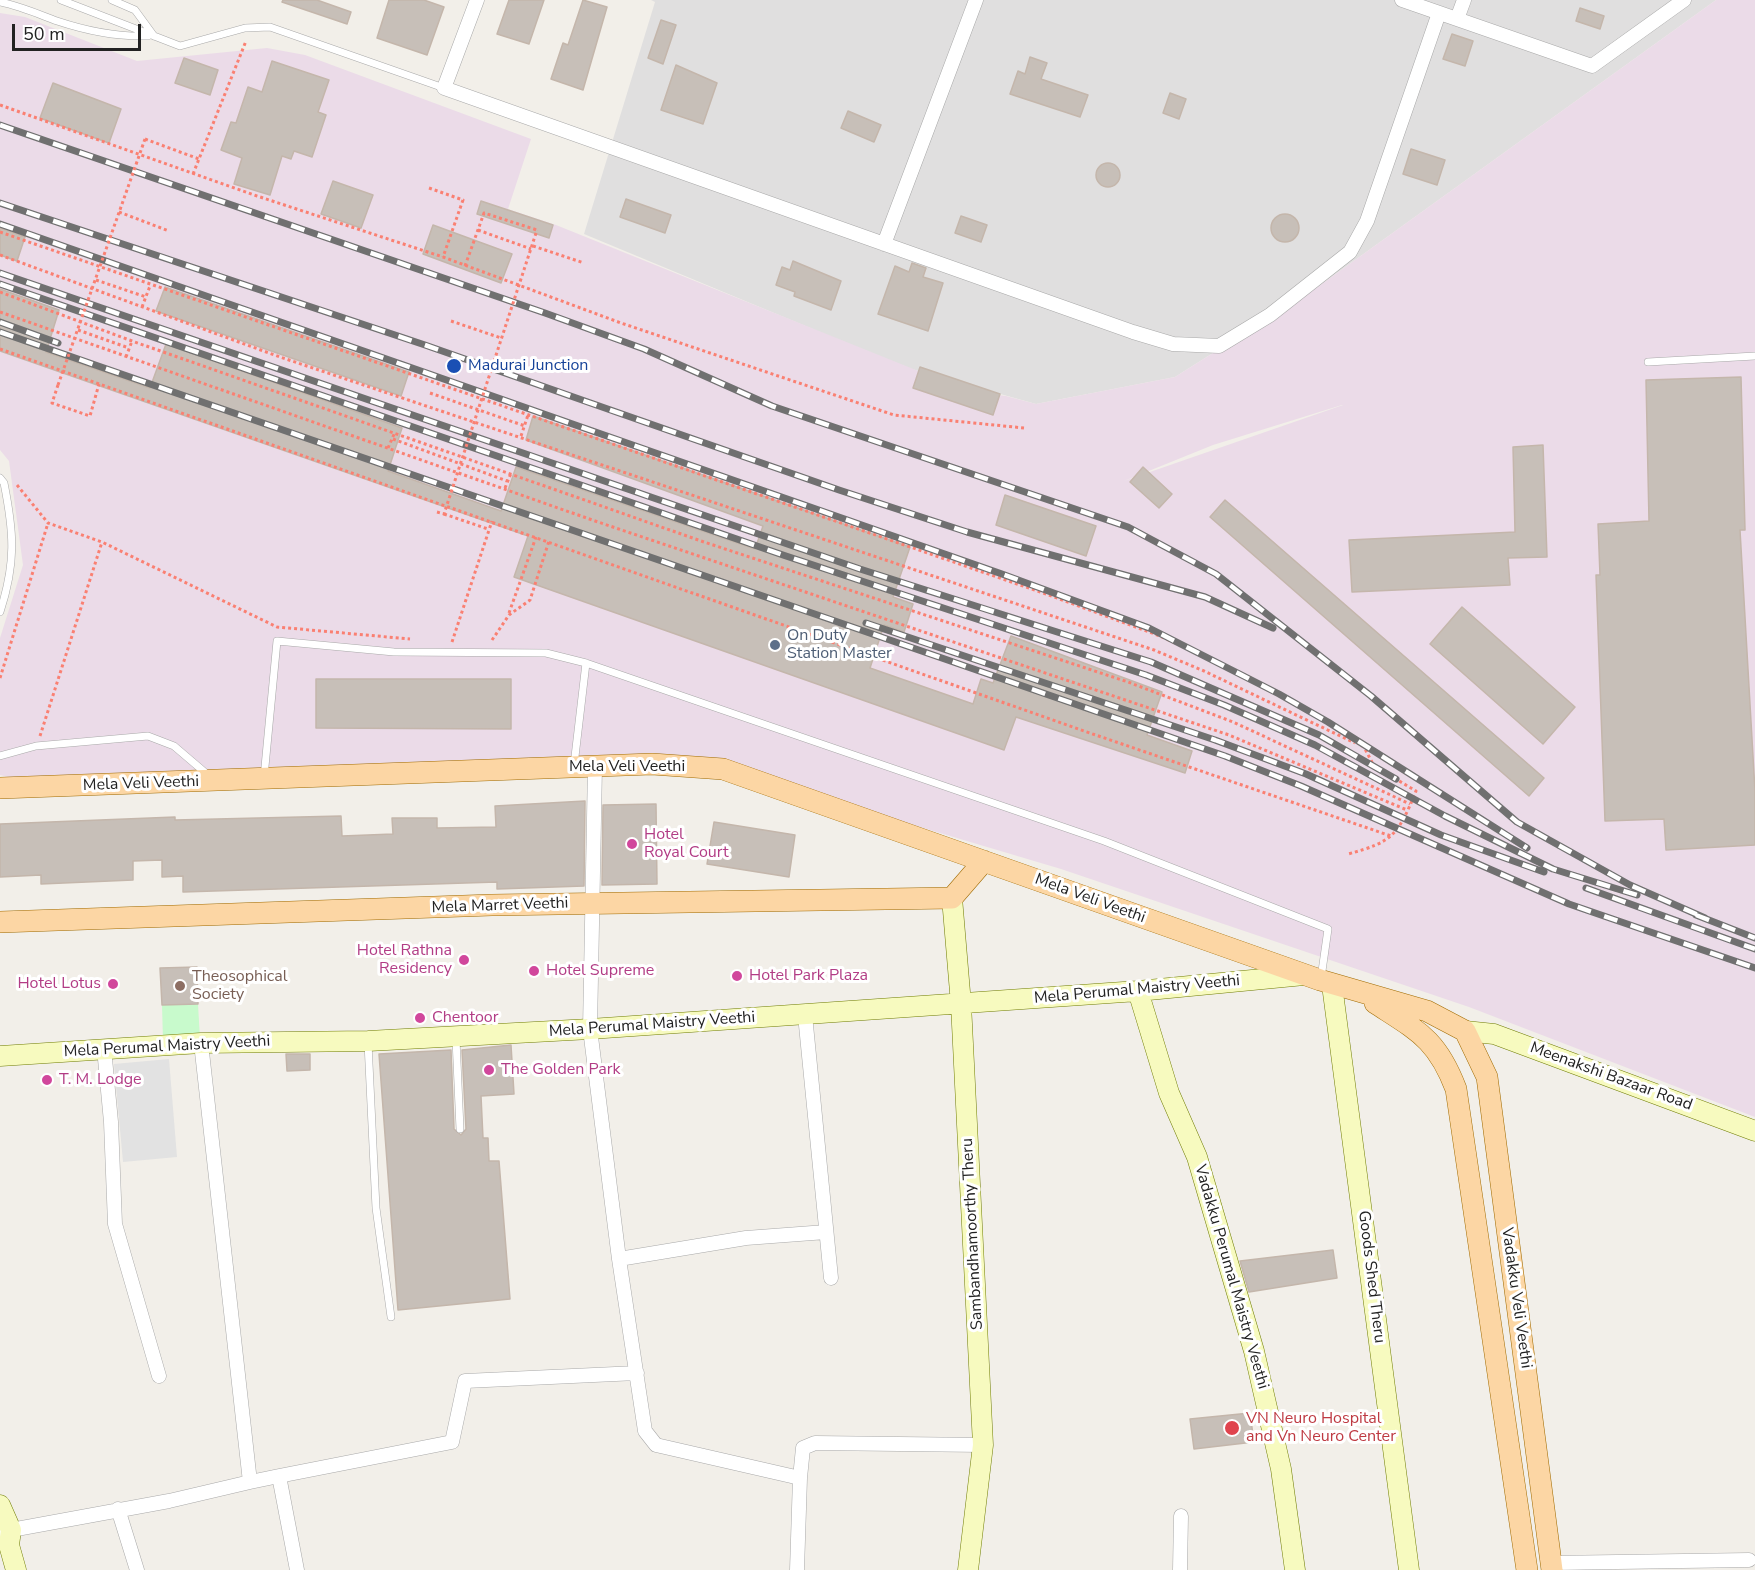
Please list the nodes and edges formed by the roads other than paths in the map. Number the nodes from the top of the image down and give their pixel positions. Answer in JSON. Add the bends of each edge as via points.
{"nodes":[{"id":1,"x":112,"y":0,"type":"edge"},
{"id":2,"x":477,"y":0,"type":"edge"},
{"id":3,"x":976,"y":0,"type":"edge"},
{"id":4,"x":1402,"y":0,"type":"edge"},
{"id":5,"x":1464,"y":0,"type":"edge"},
{"id":6,"x":1684,"y":0,"type":"edge"},
{"id":7,"x":63,"y":1,"type":"edge"},
{"id":8,"x":0,"y":2,"type":"edge"},
{"id":9,"x":1439,"y":13,"type":"junction"},
{"id":10,"x":1457,"y":19,"type":"junction"},
{"id":11,"x":154,"y":36,"type":"junction"},
{"id":12,"x":444,"y":88,"type":"junction"},
{"id":13,"x":884,"y":244,"type":"junction"},
{"id":14,"x":1755,"y":356,"type":"edge"},
{"id":15,"x":1648,"y":362,"type":"dead end"},
{"id":16,"x":0,"y":478,"type":"edge"},
{"id":17,"x":0,"y":612,"type":"edge"},
{"id":18,"x":586,"y":663,"type":"junction"},
{"id":19,"x":0,"y":756,"type":"edge"},
{"id":20,"x":595,"y":766,"type":"junction"},
{"id":21,"x":573,"y":767,"type":"junction"},
{"id":22,"x":264,"y":780,"type":"junction"},
{"id":23,"x":217,"y":782,"type":"junction"},
{"id":24,"x":0,"y":789,"type":"edge"},
{"id":25,"x":984,"y":861,"type":"junction"},
{"id":26,"x":952,"y":898,"type":"junction"},
{"id":27,"x":594,"y":903,"type":"junction"},
{"id":28,"x":0,"y":922,"type":"edge"},
{"id":29,"x":1319,"y":980,"type":"junction"},
{"id":30,"x":1138,"y":991,"type":"junction"},
{"id":31,"x":1359,"y":993,"type":"junction"},
{"id":32,"x":962,"y":1004,"type":"junction"},
{"id":33,"x":805,"y":1015,"type":"junction"},
{"id":34,"x":591,"y":1029,"type":"junction"},
{"id":35,"x":1465,"y":1031,"type":"junction"},
{"id":36,"x":456,"y":1037,"type":"junction"},
{"id":37,"x":368,"y":1041,"type":"junction"},
{"id":38,"x":201,"y":1043,"type":"junction"},
{"id":39,"x":104,"y":1048,"type":"junction"},
{"id":40,"x":0,"y":1056,"type":"edge"},
{"id":41,"x":1456,"y":1089,"type":"junction"},
{"id":42,"x":460,"y":1129,"type":"dead end"},
{"id":43,"x":1755,"y":1131,"type":"edge"},
{"id":44,"x":826,"y":1232,"type":"junction"},
{"id":45,"x":619,"y":1259,"type":"junction"},
{"id":46,"x":831,"y":1278,"type":"dead end"},
{"id":47,"x":391,"y":1317,"type":"dead end"},
{"id":48,"x":637,"y":1373,"type":"junction"},
{"id":49,"x":159,"y":1376,"type":"dead end"},
{"id":50,"x":983,"y":1445,"type":"junction"},
{"id":51,"x":279,"y":1476,"type":"junction"},
{"id":52,"x":800,"y":1478,"type":"junction"},
{"id":53,"x":250,"y":1482,"type":"junction"},
{"id":54,"x":0,"y":1505,"type":"edge"},
{"id":55,"x":118,"y":1509,"type":"junction"},
{"id":56,"x":1181,"y":1516,"type":"dead end"},
{"id":57,"x":6,"y":1532,"type":"edge"},
{"id":58,"x":1749,"y":1560,"type":"dead end"},
{"id":59,"x":1552,"y":1567,"type":"edge"},
{"id":60,"x":16,"y":1570,"type":"edge"},
{"id":61,"x":137,"y":1570,"type":"edge"},
{"id":62,"x":297,"y":1570,"type":"edge"},
{"id":63,"x":797,"y":1570,"type":"edge"},
{"id":64,"x":968,"y":1570,"type":"edge"},
{"id":65,"x":1180,"y":1570,"type":"edge"},
{"id":66,"x":1295,"y":1570,"type":"edge"},
{"id":67,"x":1409,"y":1570,"type":"edge"},
{"id":68,"x":1527,"y":1570,"type":"edge"}],
"edges":[{"from":1,"to":11,"type":"lane","via":[[135,10]]},
{"from":2,"to":12,"type":"street"},
{"from":3,"to":13,"type":"street"},
{"from":4,"to":9,"type":"street"},
{"from":5,"to":10,"type":"street"},
{"from":6,"to":10,"type":"street","via":[[1592,66]]},
{"from":7,"to":11,"type":"lane"},
{"from":8,"to":11,"type":"lane","via":[[118,37]]},
{"from":9,"to":10,"type":"street"},
{"from":9,"to":13,"type":"street","via":[[1366,221],[1350,252],[1270,315],[1219,346],[1173,344],[1133,332]]},
{"from":11,"to":12,"type":"lane","via":[[180,46],[270,27]]},
{"from":12,"to":13,"type":"street"},
{"from":14,"to":15,"type":"lane"},
{"from":16,"to":17,"type":"lane","via":[[13,527],[11,580]]},
{"from":18,"to":21,"type":"lane"},
{"from":18,"to":22,"type":"lane","via":[[546,653],[394,652],[277,641]]},
{"from":18,"to":29,"type":"lane","via":[[1104,841],[1328,929]]},
{"from":19,"to":23,"type":"lane","via":[[36,746],[148,736],[174,747]]},
{"from":20,"to":21,"type":"main road","name":"Mela Veli Veethi"},
{"from":20,"to":25,"type":"main road","name":"Mela Veli Veethi","via":[[652,764],[723,769]]},
{"from":20,"to":27,"type":"street"},
{"from":21,"to":22,"type":"main road","name":"Mela Veli Veethi"},
{"from":22,"to":23,"type":"main road","name":"Mela Veli Veethi"},
{"from":23,"to":24,"type":"main road","name":"Mela Veli Veethi"},
{"from":25,"to":26,"type":"main road"},
{"from":25,"to":29,"type":"main road","name":"Mela Veli Veethi"},
{"from":26,"to":27,"type":"main road","name":"Mela Marret Veethi"},
{"from":26,"to":32,"type":"street","name":"Sambandhamoorthy Theru"},
{"from":27,"to":28,"type":"main road","name":"Mela Marret Veethi"},
{"from":27,"to":34,"type":"street"},
{"from":29,"to":30,"type":"street","name":"Mela Perumal Maistry Veethi"},
{"from":29,"to":31,"type":"main road","name":"Mela Veli Veethi"},
{"from":29,"to":67,"type":"street","name":"Goods Shed Theru"},
{"from":30,"to":32,"type":"street","name":"Mela Perumal Maistry Veethi"},
{"from":30,"to":66,"type":"street","name":"Vadakku Perumal Maistry Veethi","via":[[1169,1094],[1197,1157],[1254,1351],[1281,1469]]},
{"from":31,"to":35,"type":"main road","name":"Mela Veli Veethi","via":[[1427,1011]]},
{"from":31,"to":41,"type":"main road","name":"Mela Veli Veethi","via":[[1421,1033],[1447,1065]]},
{"from":32,"to":33,"type":"street","name":"Mela Perumal Maistry Veethi"},
{"from":32,"to":50,"type":"street","name":"Sambandhamoorthy Theru"},
{"from":33,"to":34,"type":"street","name":"Mela Perumal Maistry Veethi"},
{"from":33,"to":44,"type":"street"},
{"from":34,"to":36,"type":"street","name":"Mela Perumal Maistry Veethi"},
{"from":34,"to":45,"type":"street"},
{"from":35,"to":41,"type":"main road","via":[[1458,1056]]},
{"from":35,"to":43,"type":"street","name":"Meenakshi Bazaar Road","via":[[1494,1034]]},
{"from":35,"to":59,"type":"main road","name":"Vadakku Veli Veethi","via":[[1486,1077]]},
{"from":36,"to":37,"type":"street","name":"Mela Perumal Maistry Veethi"},
{"from":36,"to":42,"type":"lane"},
{"from":37,"to":38,"type":"street","name":"Mela Perumal Maistry Veethi"},
{"from":37,"to":47,"type":"lane","via":[[376,1208]]},
{"from":38,"to":39,"type":"street","name":"Mela Perumal Maistry Veethi"},
{"from":38,"to":53,"type":"street"},
{"from":39,"to":40,"type":"street","name":"Mela Perumal Maistry Veethi"},
{"from":39,"to":49,"type":"street","via":[[115,1224]]},
{"from":41,"to":68,"type":"main road","name":"Vadakku Veli Veethi"},
{"from":44,"to":45,"type":"street","via":[[746,1238]]},
{"from":44,"to":46,"type":"street"},
{"from":45,"to":48,"type":"street"},
{"from":48,"to":51,"type":"street","via":[[465,1381],[452,1442]]},
{"from":48,"to":52,"type":"street","via":[[645,1431],[656,1445]]},
{"from":50,"to":52,"type":"street","via":[[815,1443],[803,1448]]},
{"from":50,"to":64,"type":"street","name":"Sambandhamoorthy Theru"},
{"from":51,"to":53,"type":"street"},
{"from":51,"to":62,"type":"street"},
{"from":52,"to":63,"type":"street"},
{"from":53,"to":55,"type":"street"},
{"from":54,"to":57,"type":"street"},
{"from":55,"to":57,"type":"street"},
{"from":55,"to":61,"type":"street"},
{"from":56,"to":65,"type":"street"},
{"from":57,"to":60,"type":"street"},
{"from":58,"to":59,"type":"street"}]}
